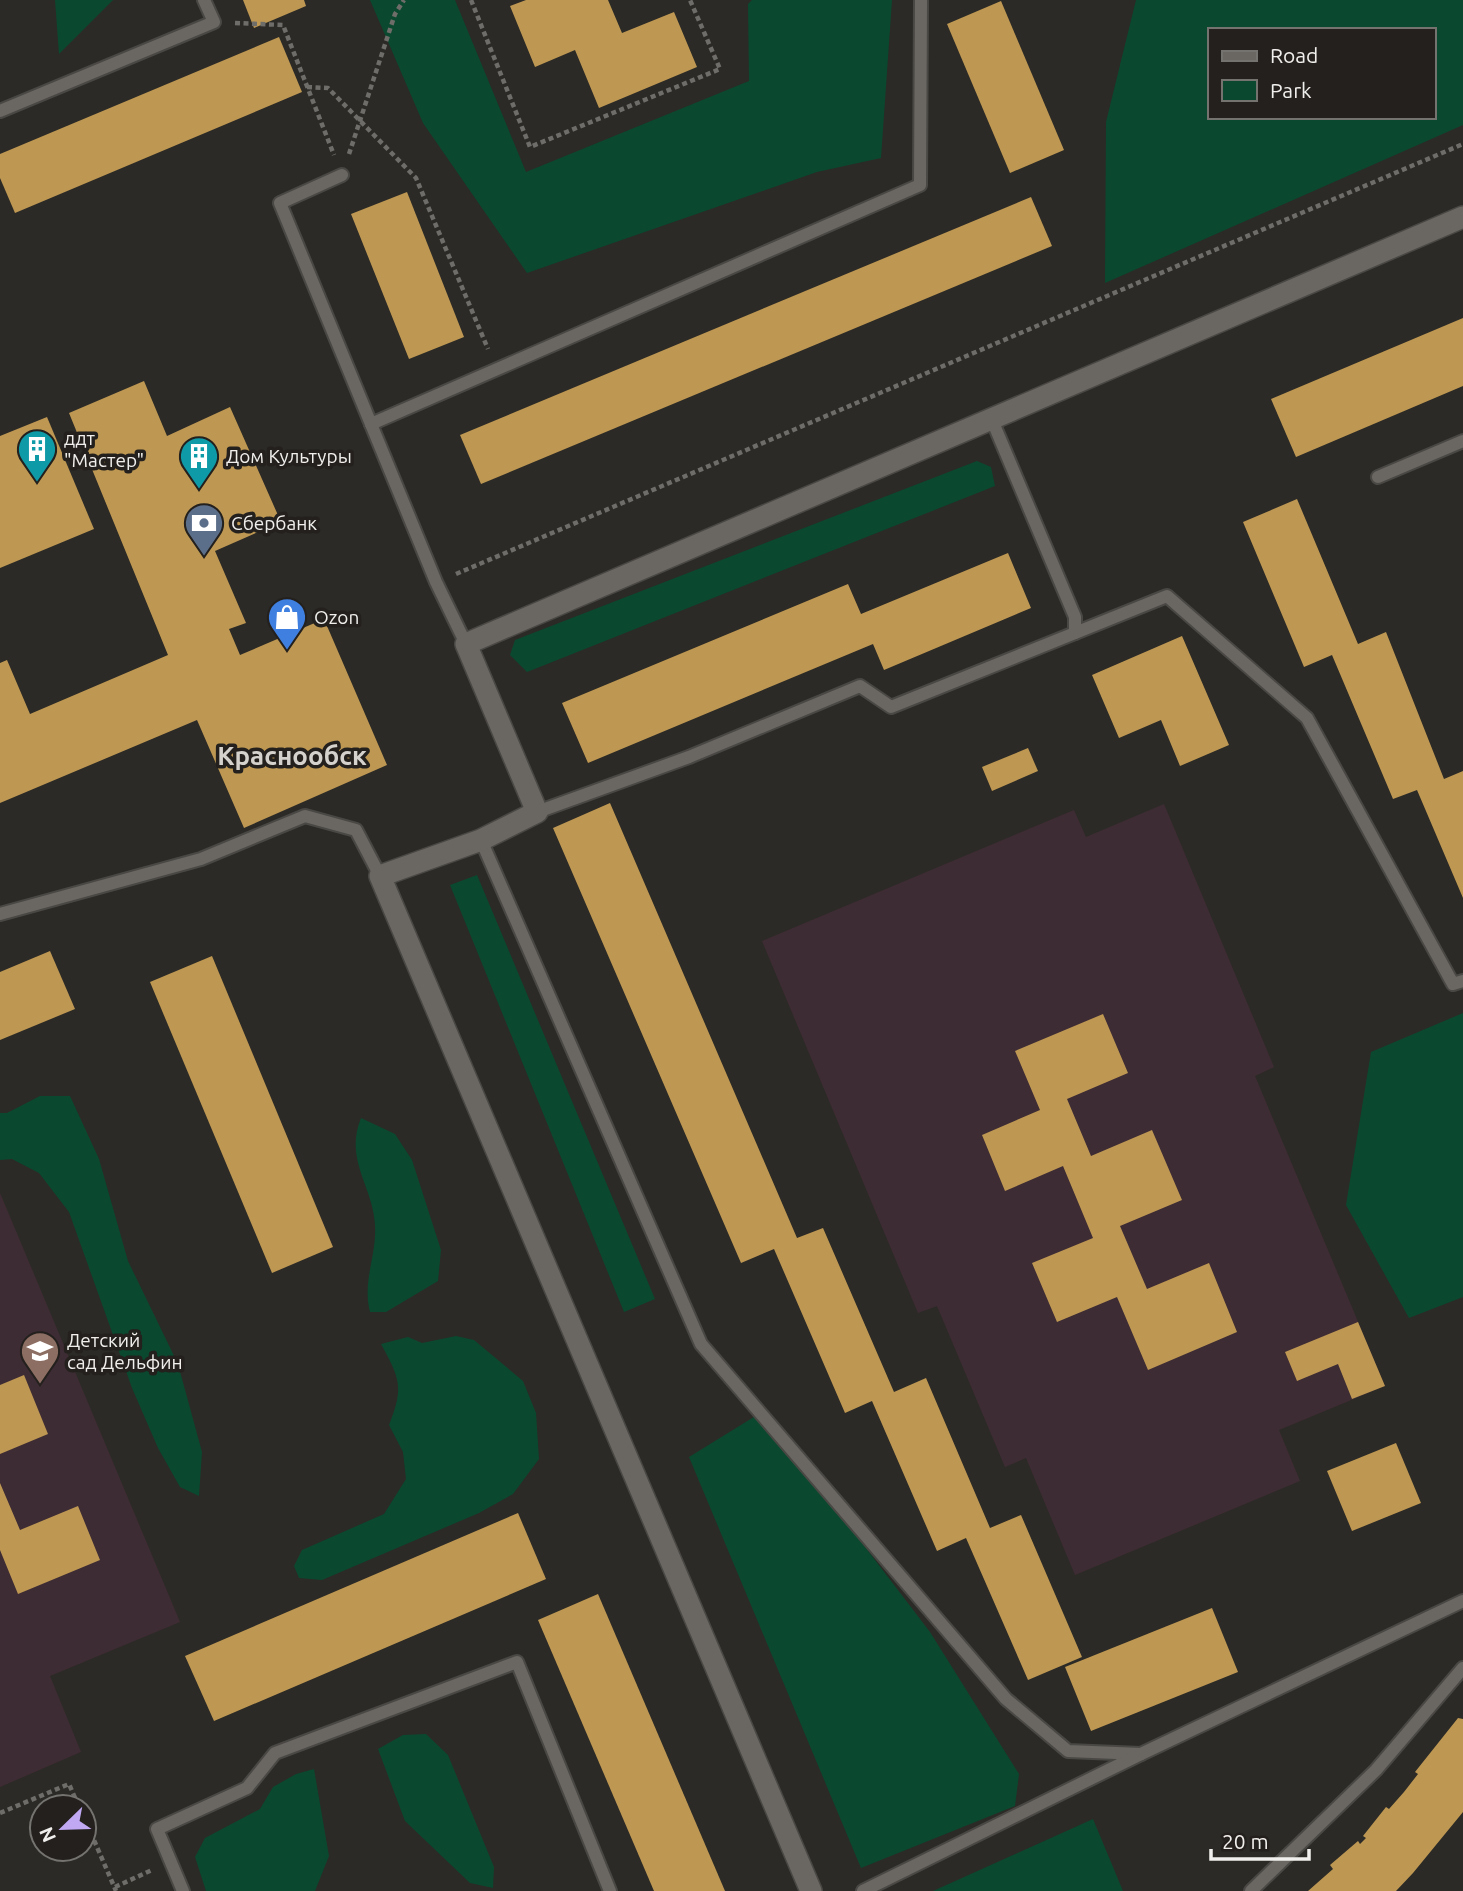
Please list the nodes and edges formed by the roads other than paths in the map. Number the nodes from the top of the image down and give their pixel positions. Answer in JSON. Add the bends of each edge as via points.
{"nodes":[{"id":1,"x":204,"y":0,"type":"edge"},
{"id":2,"x":921,"y":0,"type":"edge"},
{"id":3,"x":0,"y":111,"type":"edge"},
{"id":4,"x":342,"y":175,"type":"road end"},
{"id":5,"x":1463,"y":217,"type":"edge"},
{"id":6,"x":992,"y":420,"type":"junction"},
{"id":7,"x":371,"y":424,"type":"junction"},
{"id":8,"x":1463,"y":441,"type":"edge"},
{"id":9,"x":1378,"y":478,"type":"dead end"},
{"id":10,"x":1075,"y":633,"type":"junction"},
{"id":11,"x":466,"y":644,"type":"junction"},
{"id":12,"x":537,"y":812,"type":"junction"},
{"id":13,"x":481,"y":840,"type":"junction"},
{"id":14,"x":380,"y":876,"type":"junction"},
{"id":15,"x":0,"y":914,"type":"edge"},
{"id":16,"x":1463,"y":981,"type":"edge"},
{"id":17,"x":1463,"y":1601,"type":"edge"},
{"id":18,"x":1463,"y":1668,"type":"edge"},
{"id":19,"x":1141,"y":1754,"type":"junction"},
{"id":20,"x":183,"y":1891,"type":"edge"},
{"id":21,"x":611,"y":1891,"type":"edge"},
{"id":22,"x":811,"y":1891,"type":"edge"},
{"id":23,"x":863,"y":1891,"type":"edge"},
{"id":24,"x":1251,"y":1891,"type":"edge"}],
"edges":[{"from":1,"to":3,"type":"lane","via":[[214,22]]},
{"from":2,"to":7,"type":"lane","via":[[920,185]]},
{"from":4,"to":7,"type":"lane","via":[[280,203]]},
{"from":5,"to":6,"type":"street"},
{"from":6,"to":10,"type":"lane","via":[[1074,617]]},
{"from":6,"to":11,"type":"street"},
{"from":7,"to":11,"type":"lane"},
{"from":8,"to":9,"type":"lane"},
{"from":10,"to":12,"type":"lane","via":[[891,707],[860,686],[688,757]]},
{"from":10,"to":16,"type":"lane","via":[[1167,596],[1307,718],[1453,984]]},
{"from":11,"to":12,"type":"street"},
{"from":12,"to":13,"type":"street"},
{"from":13,"to":14,"type":"street"},
{"from":13,"to":19,"type":"lane","via":[[701,1344],[1006,1699],[1068,1751]]},
{"from":14,"to":15,"type":"lane","via":[[356,830],[305,816],[201,859]]},
{"from":14,"to":22,"type":"street"},
{"from":17,"to":19,"type":"lane"},
{"from":18,"to":24,"type":"lane","via":[[1376,1770]]},
{"from":19,"to":23,"type":"lane"},
{"from":20,"to":21,"type":"lane","via":[[157,1829],[247,1788],[275,1753],[517,1661]]}]}
